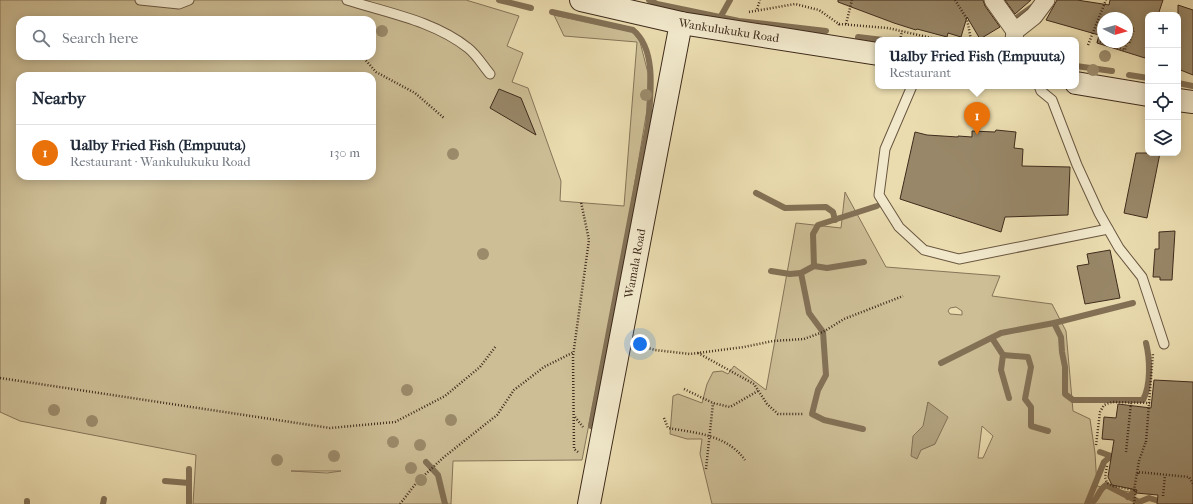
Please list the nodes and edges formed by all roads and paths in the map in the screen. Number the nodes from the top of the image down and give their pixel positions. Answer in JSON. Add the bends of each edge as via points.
{"nodes":[{"id":1,"x":140,"y":0,"type":"edge"},
{"id":2,"x":189,"y":0,"type":"edge"},
{"id":3,"x":348,"y":0,"type":"edge"},
{"id":4,"x":581,"y":0,"type":"edge"},
{"id":5,"x":760,"y":0,"type":"edge"},
{"id":6,"x":852,"y":0,"type":"edge"},
{"id":7,"x":955,"y":0,"type":"edge"},
{"id":8,"x":993,"y":0,"type":"edge"},
{"id":9,"x":1046,"y":0,"type":"edge"},
{"id":10,"x":1106,"y":0,"type":"edge"},
{"id":11,"x":611,"y":4,"type":"edge"},
{"id":12,"x":756,"y":9,"type":"junction"},
{"id":13,"x":742,"y":11,"type":"dead end"},
{"id":14,"x":681,"y":23,"type":"junction"},
{"id":15,"x":839,"y":24,"type":"junction"},
{"id":16,"x":846,"y":24,"type":"junction"},
{"id":17,"x":868,"y":25,"type":"junction"},
{"id":18,"x":877,"y":26,"type":"junction"},
{"id":19,"x":867,"y":29,"type":"dead end"},
{"id":20,"x":902,"y":30,"type":"junction"},
{"id":21,"x":1014,"y":36,"type":"edge"},
{"id":22,"x":877,"y":37,"type":"edge"},
{"id":23,"x":900,"y":37,"type":"edge"},
{"id":24,"x":929,"y":37,"type":"edge"},
{"id":25,"x":970,"y":37,"type":"edge"},
{"id":26,"x":875,"y":44,"type":"edge"},
{"id":27,"x":1088,"y":45,"type":"dead end"},
{"id":28,"x":836,"y":47,"type":"junction"},
{"id":29,"x":1120,"y":48,"type":"edge"},
{"id":30,"x":1126,"y":48,"type":"edge"},
{"id":31,"x":366,"y":60,"type":"edge"},
{"id":32,"x":376,"y":72,"type":"edge"},
{"id":33,"x":376,"y":72,"type":"edge"},
{"id":34,"x":490,"y":74,"type":"dead end"},
{"id":35,"x":1079,"y":84,"type":"edge"},
{"id":36,"x":911,"y":89,"type":"edge"},
{"id":37,"x":1040,"y":89,"type":"edge"},
{"id":38,"x":1145,"y":94,"type":"edge"},
{"id":39,"x":1181,"y":100,"type":"edge"},
{"id":40,"x":1193,"y":102,"type":"edge"},
{"id":41,"x":444,"y":118,"type":"dead end"},
{"id":42,"x":581,"y":202,"type":"dead end"},
{"id":43,"x":1108,"y":229,"type":"junction"},
{"id":44,"x":903,"y":296,"type":"dead end"},
{"id":45,"x":1159,"y":329,"type":"junction"},
{"id":46,"x":621,"y":340,"type":"junction"},
{"id":47,"x":1164,"y":344,"type":"dead end"},
{"id":48,"x":496,"y":346,"type":"dead end"},
{"id":49,"x":574,"y":352,"type":"junction"},
{"id":50,"x":697,"y":353,"type":"junction"},
{"id":51,"x":0,"y":378,"type":"edge"},
{"id":52,"x":684,"y":389,"type":"dead end"},
{"id":53,"x":758,"y":391,"type":"junction"},
{"id":54,"x":713,"y":403,"type":"junction"},
{"id":55,"x":1131,"y":403,"type":"junction"},
{"id":56,"x":1150,"y":403,"type":"junction"},
{"id":57,"x":803,"y":414,"type":"dead end"},
{"id":58,"x":664,"y":418,"type":"dead end"},
{"id":59,"x":709,"y":435,"type":"junction"},
{"id":60,"x":1096,"y":445,"type":"dead end"},
{"id":61,"x":1126,"y":452,"type":"dead end"},
{"id":62,"x":745,"y":460,"type":"dead end"},
{"id":63,"x":596,"y":466,"type":"junction"},
{"id":64,"x":1107,"y":466,"type":"dead end"},
{"id":65,"x":706,"y":469,"type":"dead end"},
{"id":66,"x":1138,"y":472,"type":"junction"},
{"id":67,"x":1165,"y":475,"type":"junction"},
{"id":68,"x":1193,"y":484,"type":"edge"},
{"id":69,"x":1163,"y":496,"type":"dead end"},
{"id":70,"x":400,"y":504,"type":"edge"},
{"id":71,"x":589,"y":504,"type":"edge"},
{"id":72,"x":1134,"y":504,"type":"edge"}],
"edges":[{"from":1,"to":2,"type":"lane","via":[[179,4]]},
{"from":3,"to":34,"type":"lane","via":[[421,23],[453,38],[470,49]]},
{"from":4,"to":11,"type":"street","name":"Wankulukuku Road"},
{"from":5,"to":12,"type":"path"},
{"from":6,"to":16,"type":"path"},
{"from":7,"to":25,"type":"path","via":[[967,19]]},
{"from":8,"to":21,"type":"street"},
{"from":9,"to":21,"type":"street"},
{"from":10,"to":27,"type":"path"},
{"from":11,"to":14,"type":"street","name":"Wankulukuku Road"},
{"from":12,"to":13,"type":"path"},
{"from":12,"to":15,"type":"path","via":[[795,4],[819,10]]},
{"from":14,"to":28,"type":"street","name":"Wankulukuku Road"},
{"from":14,"to":46,"type":"street","name":"Wamala Road"},
{"from":15,"to":16,"type":"path"},
{"from":15,"to":28,"type":"path"},
{"from":16,"to":17,"type":"path"},
{"from":17,"to":18,"type":"path"},
{"from":17,"to":19,"type":"path"},
{"from":18,"to":20,"type":"path"},
{"from":18,"to":22,"type":"path"},
{"from":20,"to":23,"type":"path"},
{"from":20,"to":24,"type":"path"},
{"from":26,"to":28,"type":"street","name":"Wankulukuku Road"},
{"from":29,"to":30,"type":"path"},
{"from":31,"to":32,"type":"path"},
{"from":33,"to":41,"type":"path","via":[[415,94]]},
{"from":35,"to":38,"type":"street"},
{"from":36,"to":43,"type":"lane","via":[[885,149],[879,195],[899,226],[924,250],[959,259]]},
{"from":37,"to":43,"type":"lane","via":[[1052,100],[1077,165]]},
{"from":39,"to":40,"type":"street"},
{"from":42,"to":49,"type":"path","via":[[589,240]]},
{"from":43,"to":45,"type":"lane","via":[[1119,248],[1142,277]]},
{"from":44,"to":50,"type":"path","via":[[844,319],[823,332],[804,339],[773,341]]},
{"from":45,"to":47,"type":"lane"},
{"from":45,"to":56,"type":"path","via":[[1154,347]]},
{"from":46,"to":50,"type":"path","via":[[655,350]]},
{"from":46,"to":63,"type":"street","name":"Wamala Road"},
{"from":48,"to":51,"type":"path","via":[[480,367],[445,396],[395,422],[330,428]]},
{"from":49,"to":63,"type":"path","via":[[574,449]]},
{"from":49,"to":70,"type":"path","via":[[544,367],[514,390],[497,415],[444,457],[417,482]]},
{"from":50,"to":53,"type":"path","via":[[754,384]]},
{"from":52,"to":54,"type":"path"},
{"from":53,"to":54,"type":"path","via":[[730,407]]},
{"from":53,"to":57,"type":"path","via":[[778,414]]},
{"from":54,"to":59,"type":"path"},
{"from":55,"to":56,"type":"path"},
{"from":55,"to":60,"type":"path","via":[[1112,402],[1104,405],[1100,412]]},
{"from":55,"to":61,"type":"path"},
{"from":56,"to":66,"type":"path","via":[[1146,441]]},
{"from":58,"to":59,"type":"path","via":[[668,428]]},
{"from":59,"to":62,"type":"path","via":[[737,450]]},
{"from":59,"to":65,"type":"path"},
{"from":63,"to":71,"type":"street","name":"Wamala Road"},
{"from":64,"to":66,"type":"path","via":[[1107,483],[1131,490],[1135,488]]},
{"from":66,"to":67,"type":"path"},
{"from":66,"to":72,"type":"path"},
{"from":67,"to":68,"type":"path","via":[[1189,477]]},
{"from":67,"to":69,"type":"path"}]}
